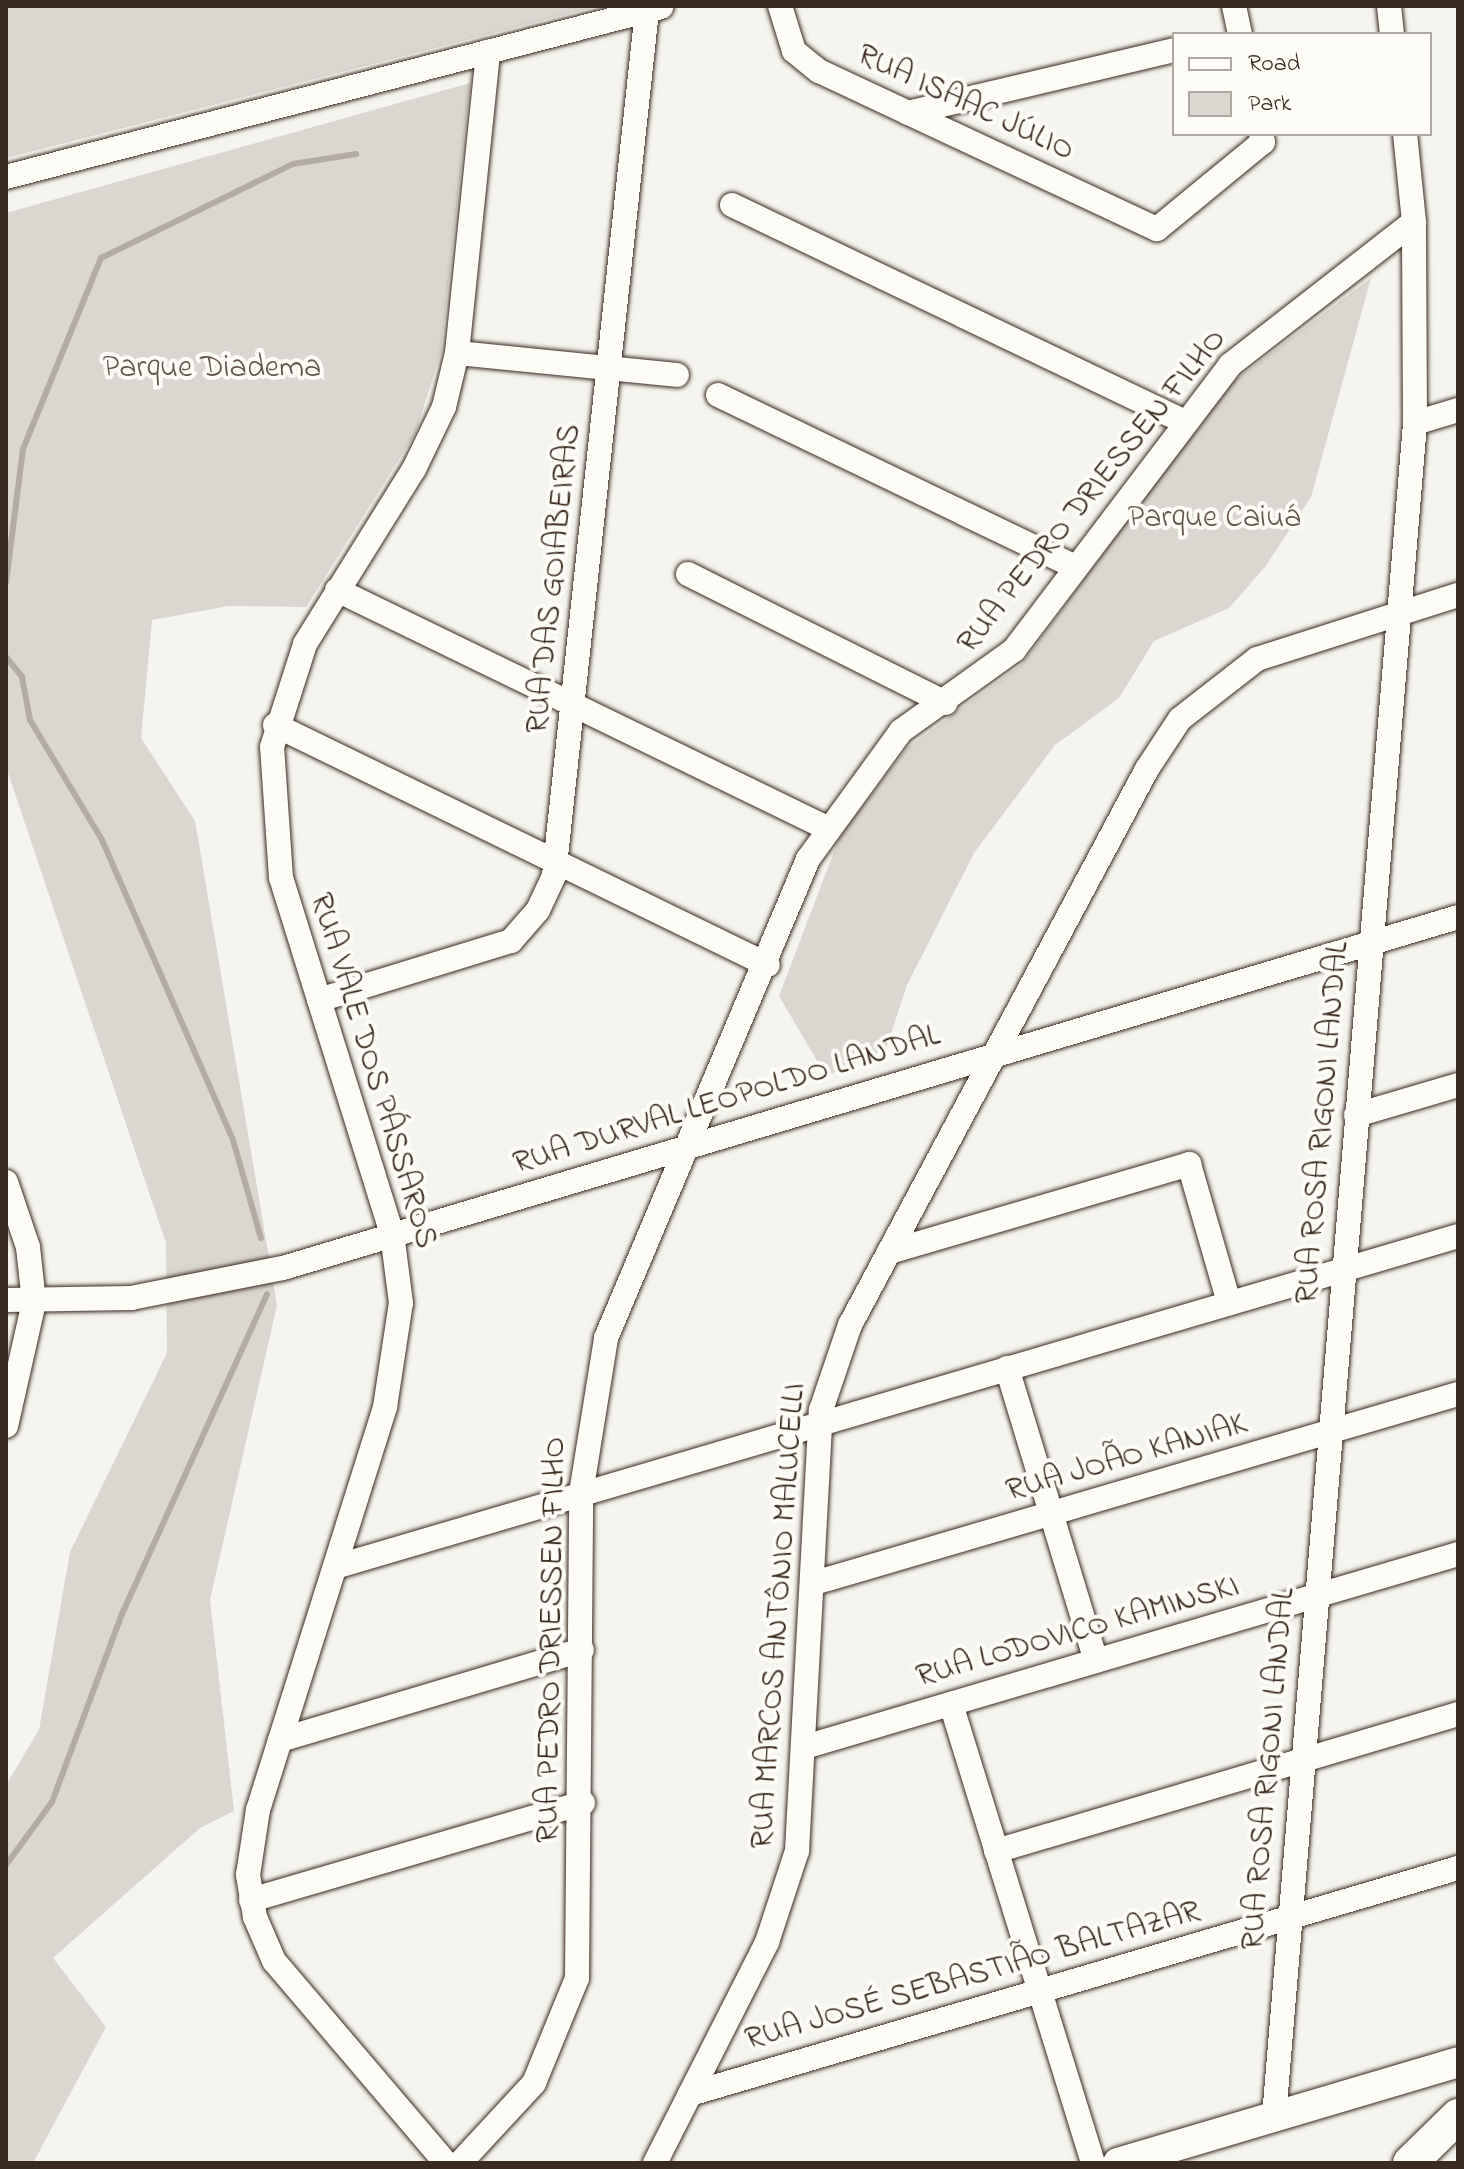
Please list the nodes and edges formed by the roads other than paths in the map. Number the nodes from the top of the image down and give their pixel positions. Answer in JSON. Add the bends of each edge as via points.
{"nodes":[{"id":1,"x":780,"y":6,"type":"edge"},
{"id":2,"x":1234,"y":6,"type":"edge"},
{"id":3,"x":1389,"y":6,"type":"edge"},
{"id":4,"x":655,"y":8,"type":"edge"},
{"id":5,"x":1240,"y":32,"type":"edge"},
{"id":6,"x":1392,"y":32,"type":"edge"},
{"id":7,"x":1172,"y":50,"type":"edge"},
{"id":8,"x":488,"y":52,"type":"junction"},
{"id":9,"x":908,"y":113,"type":"junction"},
{"id":10,"x":1262,"y":136,"type":"edge"},
{"id":11,"x":1405,"y":136,"type":"edge"},
{"id":12,"x":6,"y":177,"type":"edge"},
{"id":13,"x":732,"y":205,"type":"dead end"},
{"id":14,"x":1414,"y":222,"type":"junction"},
{"id":15,"x":457,"y":353,"type":"junction"},
{"id":16,"x":609,"y":368,"type":"junction"},
{"id":17,"x":677,"y":375,"type":"dead end"},
{"id":18,"x":718,"y":395,"type":"dead end"},
{"id":19,"x":1458,"y":410,"type":"edge"},
{"id":20,"x":1185,"y":422,"type":"junction"},
{"id":21,"x":1415,"y":423,"type":"junction"},
{"id":22,"x":1076,"y":567,"type":"junction"},
{"id":23,"x":688,"y":574,"type":"dead end"},
{"id":24,"x":337,"y":590,"type":"junction"},
{"id":25,"x":1458,"y":595,"type":"edge"},
{"id":26,"x":1398,"y":613,"type":"junction"},
{"id":27,"x":946,"y":703,"type":"junction"},
{"id":28,"x":574,"y":705,"type":"junction"},
{"id":29,"x":275,"y":725,"type":"junction"},
{"id":30,"x":827,"y":828,"type":"junction"},
{"id":31,"x":557,"y":862,"type":"junction"},
{"id":32,"x":1458,"y":917,"type":"edge"},
{"id":33,"x":1371,"y":943,"type":"junction"},
{"id":34,"x":768,"y":965,"type":"junction"},
{"id":35,"x":319,"y":1000,"type":"junction"},
{"id":36,"x":994,"y":1055,"type":"junction"},
{"id":37,"x":1458,"y":1085,"type":"edge"},
{"id":38,"x":1356,"y":1115,"type":"junction"},
{"id":39,"x":685,"y":1147,"type":"junction"},
{"id":40,"x":6,"y":1182,"type":"edge"},
{"id":41,"x":392,"y":1234,"type":"junction"},
{"id":42,"x":1458,"y":1236,"type":"edge"},
{"id":43,"x":889,"y":1252,"type":"junction"},
{"id":44,"x":1344,"y":1270,"type":"junction"},
{"id":45,"x":6,"y":1300,"type":"edge"},
{"id":46,"x":34,"y":1302,"type":"junction"},
{"id":47,"x":1229,"y":1303,"type":"junction"},
{"id":48,"x":1007,"y":1368,"type":"junction"},
{"id":49,"x":1458,"y":1394,"type":"edge"},
{"id":50,"x":820,"y":1423,"type":"junction"},
{"id":51,"x":6,"y":1426,"type":"edge"},
{"id":52,"x":1330,"y":1433,"type":"junction"},
{"id":53,"x":581,"y":1493,"type":"junction"},
{"id":54,"x":1052,"y":1514,"type":"junction"},
{"id":55,"x":1458,"y":1554,"type":"edge"},
{"id":56,"x":335,"y":1567,"type":"junction"},
{"id":57,"x":814,"y":1583,"type":"junction"},
{"id":58,"x":1317,"y":1596,"type":"junction"},
{"id":59,"x":582,"y":1650,"type":"junction"},
{"id":60,"x":1096,"y":1661,"type":"junction"},
{"id":61,"x":951,"y":1704,"type":"junction"},
{"id":62,"x":1458,"y":1714,"type":"edge"},
{"id":63,"x":280,"y":1740,"type":"junction"},
{"id":64,"x":808,"y":1746,"type":"junction"},
{"id":65,"x":1303,"y":1760,"type":"junction"},
{"id":66,"x":583,"y":1803,"type":"junction"},
{"id":67,"x":996,"y":1851,"type":"junction"},
{"id":68,"x":1458,"y":1868,"type":"edge"},
{"id":69,"x":251,"y":1900,"type":"junction"},
{"id":70,"x":1290,"y":1918,"type":"junction"},
{"id":71,"x":1040,"y":1991,"type":"junction"},
{"id":72,"x":1458,"y":2062,"type":"edge"},
{"id":73,"x":690,"y":2094,"type":"junction"},
{"id":74,"x":1458,"y":2116,"type":"edge"},
{"id":75,"x":1274,"y":2117,"type":"junction"},
{"id":76,"x":446,"y":2163,"type":"edge"},
{"id":77,"x":460,"y":2163,"type":"edge"},
{"id":78,"x":655,"y":2163,"type":"edge"},
{"id":79,"x":1093,"y":2163,"type":"edge"},
{"id":80,"x":1118,"y":2163,"type":"edge"},
{"id":81,"x":1410,"y":2163,"type":"edge"}],
"edges":[{"from":1,"to":9,"type":"street","name":"RUA ISAAC JÚLIO","via":[[805,62]]},
{"from":2,"to":5,"type":"street"},
{"from":3,"to":6,"type":"street"},
{"from":4,"to":8,"type":"street"},
{"from":4,"to":16,"type":"street","name":"RUA DAS GOIABEIRAS"},
{"from":7,"to":9,"type":"street"},
{"from":8,"to":12,"type":"street"},
{"from":8,"to":15,"type":"street","name":"RUA VALE DOS PÁSSAROS"},
{"from":9,"to":10,"type":"street","name":"RUA ISAAC JÚLIO","via":[[1157,229],[1263,142]]},
{"from":11,"to":14,"type":"street","name":"RUA ROSA RIGONI LANDAL"},
{"from":13,"to":20,"type":"street"},
{"from":14,"to":20,"type":"street","name":"RUA PEDRO DRIESSEN FILHO","via":[[1242,353]]},
{"from":14,"to":21,"type":"street","name":"RUA ROSA RIGONI LANDAL"},
{"from":15,"to":16,"type":"street"},
{"from":15,"to":24,"type":"street","name":"RUA VALE DOS PÁSSAROS","via":[[432,434]]},
{"from":16,"to":17,"type":"street"},
{"from":16,"to":28,"type":"street","name":"RUA DAS GOIABEIRAS"},
{"from":18,"to":22,"type":"street"},
{"from":19,"to":21,"type":"street"},
{"from":20,"to":22,"type":"street","name":"RUA PEDRO DRIESSEN FILHO"},
{"from":21,"to":26,"type":"street","name":"RUA ROSA RIGONI LANDAL"},
{"from":22,"to":27,"type":"street","name":"RUA PEDRO DRIESSEN FILHO","via":[[1014,650]]},
{"from":23,"to":27,"type":"street"},
{"from":24,"to":28,"type":"street"},
{"from":24,"to":29,"type":"street","name":"RUA VALE DOS PÁSSAROS","via":[[293,667]]},
{"from":25,"to":26,"type":"street","name":"RUA MARCOS ANTÔNIO MALUCELLI"},
{"from":26,"to":33,"type":"street","name":"RUA ROSA RIGONI LANDAL"},
{"from":26,"to":36,"type":"street","name":"RUA MARCOS ANTÔNIO MALUCELLI","via":[[1257,659],[1180,719]]},
{"from":27,"to":30,"type":"street","name":"RUA PEDRO DRIESSEN FILHO","via":[[889,744]]},
{"from":28,"to":30,"type":"street"},
{"from":28,"to":31,"type":"street","name":"RUA DAS GOIABEIRAS"},
{"from":29,"to":31,"type":"street"},
{"from":29,"to":35,"type":"street","name":"RUA VALE DOS PÁSSAROS","via":[[276,857]]},
{"from":30,"to":34,"type":"street","name":"RUA PEDRO DRIESSEN FILHO","via":[[804,867]]},
{"from":31,"to":34,"type":"street"},
{"from":31,"to":35,"type":"street","name":"RUA DAS GOIABEIRAS","via":[[549,892],[511,941]]},
{"from":32,"to":33,"type":"street","name":"RUA DURVAL LEOPOLDO LANDAL"},
{"from":33,"to":36,"type":"street","name":"RUA DURVAL LEOPOLDO LANDAL"},
{"from":33,"to":38,"type":"street","name":"RUA ROSA RIGONI LANDAL"},
{"from":34,"to":39,"type":"street","name":"RUA PEDRO DRIESSEN FILHO"},
{"from":35,"to":41,"type":"street","name":"RUA VALE DOS PÁSSAROS"},
{"from":36,"to":39,"type":"street","name":"RUA DURVAL LEOPOLDO LANDAL"},
{"from":36,"to":43,"type":"street","name":"RUA MARCOS ANTÔNIO MALUCELLI"},
{"from":37,"to":38,"type":"street"},
{"from":38,"to":44,"type":"street","name":"RUA ROSA RIGONI LANDAL"},
{"from":39,"to":41,"type":"street","name":"RUA DURVAL LEOPOLDO LANDAL"},
{"from":39,"to":53,"type":"street","name":"RUA PEDRO DRIESSEN FILHO","via":[[606,1338]]},
{"from":40,"to":46,"type":"street","via":[[28,1247]]},
{"from":41,"to":46,"type":"street","name":"RUA DURVAL LEOPOLDO LANDAL","via":[[203,1286]]},
{"from":41,"to":56,"type":"street","name":"RUA VALE DOS PÁSSAROS","via":[[401,1303],[396,1359]]},
{"from":42,"to":44,"type":"street"},
{"from":43,"to":47,"type":"street","via":[[1189,1164]]},
{"from":43,"to":50,"type":"street","name":"RUA MARCOS ANTÔNIO MALUCELLI","via":[[834,1360]]},
{"from":44,"to":47,"type":"street"},
{"from":44,"to":52,"type":"street","name":"RUA ROSA RIGONI LANDAL"},
{"from":45,"to":46,"type":"street","name":"RUA DURVAL LEOPOLDO LANDAL"},
{"from":46,"to":51,"type":"street"},
{"from":47,"to":48,"type":"street"},
{"from":48,"to":50,"type":"street"},
{"from":48,"to":54,"type":"street"},
{"from":49,"to":52,"type":"street","name":"RUA JOÃO KANIAK"},
{"from":50,"to":53,"type":"street"},
{"from":50,"to":57,"type":"street","name":"RUA MARCOS ANTÔNIO MALUCELLI"},
{"from":52,"to":54,"type":"street","name":"RUA JOÃO KANIAK"},
{"from":52,"to":58,"type":"street","name":"RUA ROSA RIGONI LANDAL"},
{"from":53,"to":56,"type":"street"},
{"from":53,"to":59,"type":"street","name":"RUA PEDRO DRIESSEN FILHO"},
{"from":54,"to":57,"type":"street","name":"RUA JOÃO KANIAK"},
{"from":54,"to":60,"type":"street"},
{"from":55,"to":58,"type":"street","name":"RUA LODOVICO KAMINSKI"},
{"from":56,"to":63,"type":"street","name":"RUA VALE DOS PÁSSAROS"},
{"from":57,"to":64,"type":"street","name":"RUA MARCOS ANTÔNIO MALUCELLI"},
{"from":58,"to":60,"type":"street","name":"RUA LODOVICO KAMINSKI"},
{"from":58,"to":65,"type":"street","name":"RUA ROSA RIGONI LANDAL"},
{"from":59,"to":63,"type":"street"},
{"from":59,"to":66,"type":"street","name":"RUA PEDRO DRIESSEN FILHO"},
{"from":60,"to":61,"type":"street","name":"RUA LODOVICO KAMINSKI"},
{"from":61,"to":64,"type":"street","name":"RUA LODOVICO KAMINSKI"},
{"from":61,"to":67,"type":"street"},
{"from":62,"to":65,"type":"street"},
{"from":63,"to":69,"type":"street","name":"RUA VALE DOS PÁSSAROS","via":[[253,1832]]},
{"from":64,"to":73,"type":"street","name":"RUA MARCOS ANTÔNIO MALUCELLI","via":[[788,1888]]},
{"from":65,"to":67,"type":"street"},
{"from":65,"to":70,"type":"street","name":"RUA ROSA RIGONI LANDAL"},
{"from":66,"to":69,"type":"street"},
{"from":66,"to":77,"type":"street","name":"RUA PEDRO DRIESSEN FILHO","via":[[582,1939],[566,2017],[534,2083]]},
{"from":67,"to":71,"type":"street"},
{"from":68,"to":70,"type":"street","name":"RUA JOSÉ SEBASTIÃO BALTAZAR"},
{"from":69,"to":76,"type":"street","name":"RUA VALE DOS PÁSSAROS","via":[[263,1940],[298,1994]]},
{"from":70,"to":71,"type":"street","name":"RUA JOSÉ SEBASTIÃO BALTAZAR"},
{"from":70,"to":75,"type":"street","name":"RUA ROSA RIGONI LANDAL"},
{"from":71,"to":73,"type":"street","name":"RUA JOSÉ SEBASTIÃO BALTAZAR"},
{"from":71,"to":79,"type":"street"},
{"from":72,"to":75,"type":"main road"},
{"from":73,"to":78,"type":"street","name":"RUA MARCOS ANTÔNIO MALUCELLI"},
{"from":74,"to":81,"type":"highway"},
{"from":75,"to":80,"type":"main road"}]}
